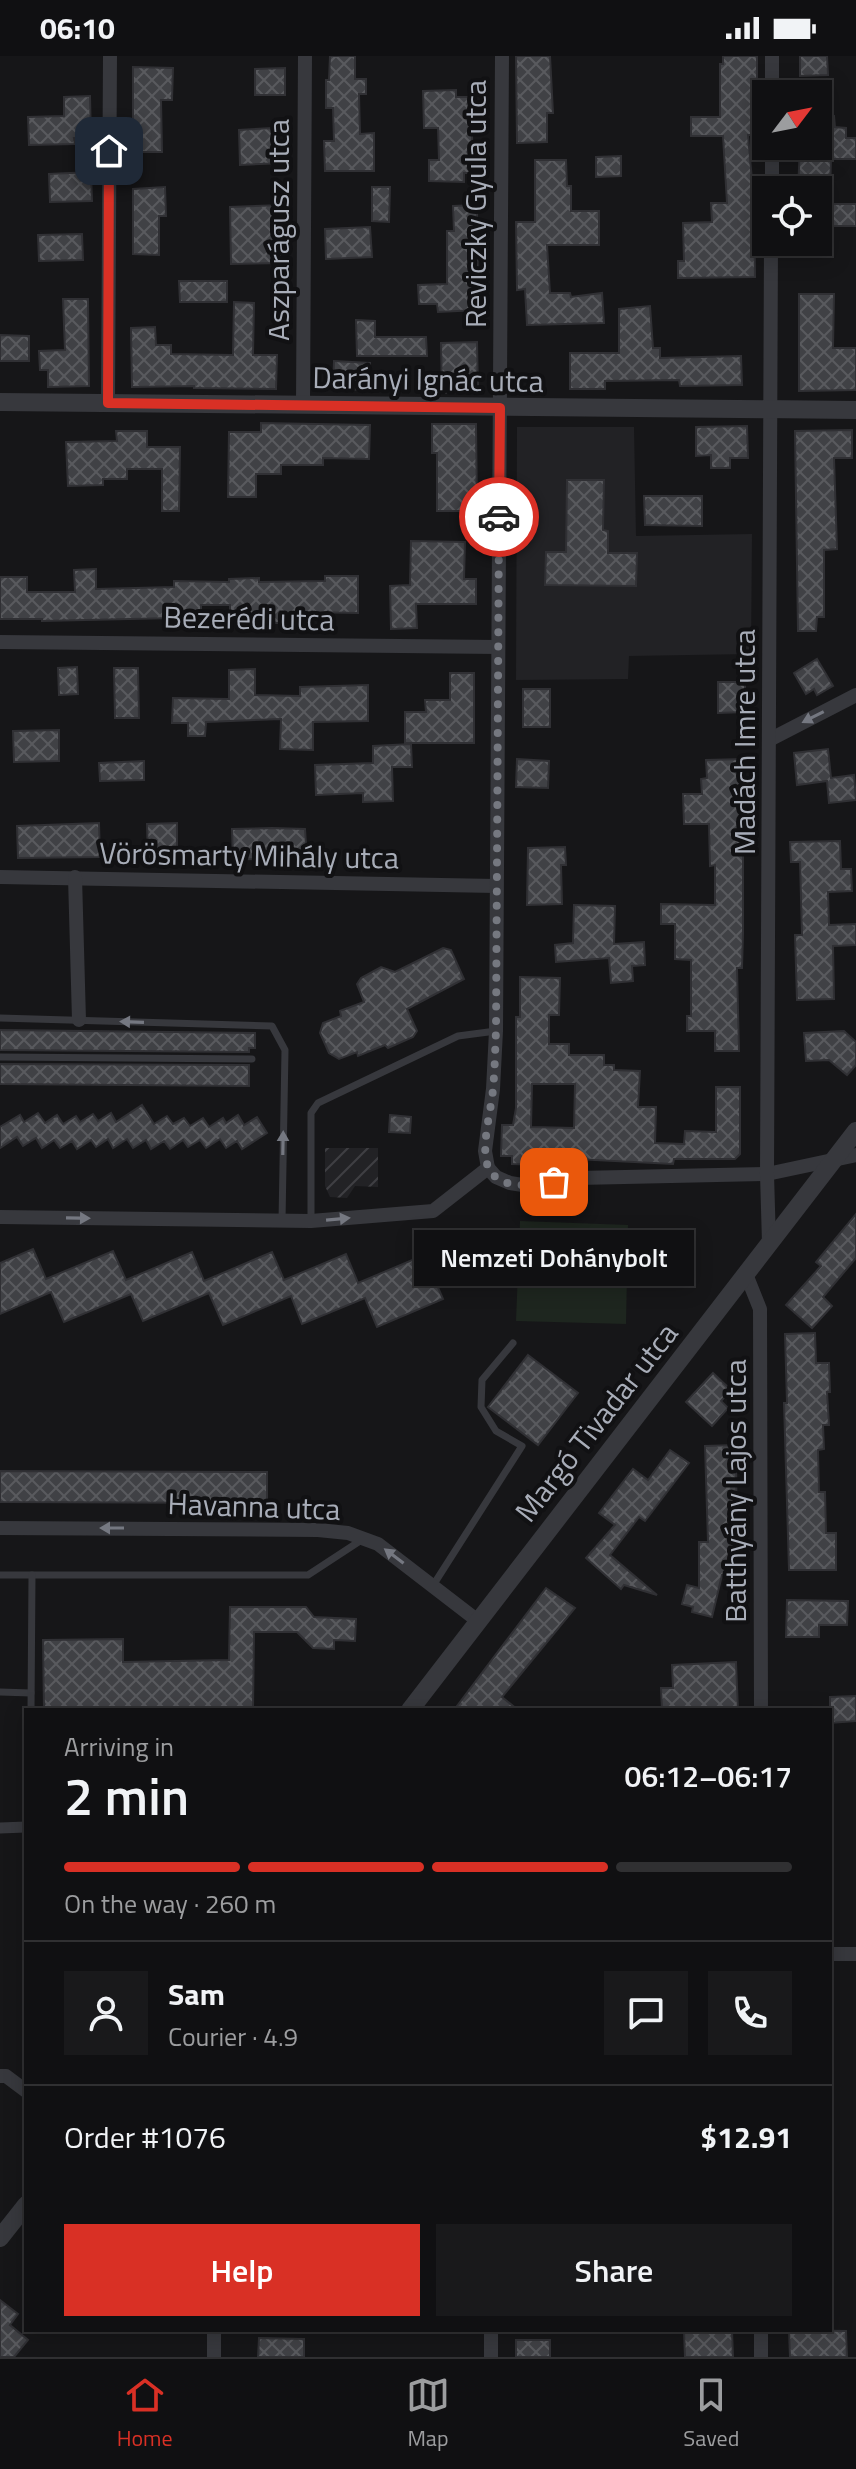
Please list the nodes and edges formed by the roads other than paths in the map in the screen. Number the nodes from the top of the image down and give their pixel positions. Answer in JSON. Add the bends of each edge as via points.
{"nodes":[{"id":1,"x":110,"y":56,"type":"edge"},
{"id":2,"x":305,"y":56,"type":"edge"},
{"id":3,"x":502,"y":56,"type":"edge"},
{"id":4,"x":772,"y":56,"type":"edge"},
{"id":5,"x":772,"y":80,"type":"edge"},
{"id":6,"x":771,"y":256,"type":"edge"},
{"id":7,"x":0,"y":402,"type":"edge"},
{"id":8,"x":108,"y":403,"type":"junction"},
{"id":9,"x":303,"y":405,"type":"junction"},
{"id":10,"x":500,"y":408,"type":"junction"},
{"id":11,"x":771,"y":409,"type":"junction"},
{"id":12,"x":856,"y":410,"type":"edge"},
{"id":13,"x":0,"y":642,"type":"edge"},
{"id":14,"x":498,"y":647,"type":"junction"},
{"id":15,"x":856,"y":695,"type":"edge"},
{"id":16,"x":771,"y":739,"type":"junction"},
{"id":17,"x":0,"y":877,"type":"edge"},
{"id":18,"x":75,"y":877,"type":"junction"},
{"id":19,"x":496,"y":886,"type":"junction"},
{"id":20,"x":0,"y":1018,"type":"edge"},
{"id":21,"x":79,"y":1020,"type":"junction"},
{"id":22,"x":496,"y":1031,"type":"junction"},
{"id":23,"x":0,"y":1057,"type":"edge"},
{"id":24,"x":252,"y":1059,"type":"dead end"},
{"id":25,"x":856,"y":1131,"type":"edge"},
{"id":26,"x":856,"y":1155,"type":"edge"},
{"id":27,"x":834,"y":1160,"type":"junction"},
{"id":28,"x":488,"y":1168,"type":"junction"},
{"id":29,"x":767,"y":1174,"type":"junction"},
{"id":30,"x":0,"y":1217,"type":"edge"},
{"id":31,"x":282,"y":1221,"type":"junction"},
{"id":32,"x":311,"y":1221,"type":"junction"},
{"id":33,"x":769,"y":1243,"type":"junction"},
{"id":34,"x":746,"y":1274,"type":"junction"},
{"id":35,"x":513,"y":1343,"type":"dead end"},
{"id":36,"x":0,"y":1528,"type":"edge"},
{"id":37,"x":364,"y":1539,"type":"junction"},
{"id":38,"x":0,"y":1575,"type":"edge"},
{"id":39,"x":32,"y":1575,"type":"junction"},
{"id":40,"x":432,"y":1587,"type":"junction"},
{"id":41,"x":478,"y":1621,"type":"junction"},
{"id":42,"x":0,"y":1692,"type":"edge"},
{"id":43,"x":31,"y":1693,"type":"junction"},
{"id":44,"x":31,"y":1708,"type":"edge"},
{"id":45,"x":412,"y":1708,"type":"edge"},
{"id":46,"x":761,"y":1708,"type":"edge"},
{"id":47,"x":24,"y":1827,"type":"edge"},
{"id":48,"x":0,"y":1828,"type":"edge"},
{"id":49,"x":832,"y":1954,"type":"edge"},
{"id":50,"x":856,"y":1954,"type":"edge"},
{"id":51,"x":0,"y":2076,"type":"edge"},
{"id":52,"x":24,"y":2090,"type":"edge"},
{"id":53,"x":24,"y":2208,"type":"edge"},
{"id":54,"x":0,"y":2238,"type":"edge"},
{"id":55,"x":214,"y":2332,"type":"edge"},
{"id":56,"x":491,"y":2332,"type":"edge"},
{"id":57,"x":761,"y":2332,"type":"edge"},
{"id":58,"x":214,"y":2357,"type":"edge"},
{"id":59,"x":491,"y":2357,"type":"edge"},
{"id":60,"x":761,"y":2357,"type":"edge"}],
"edges":[{"from":1,"to":8,"type":"street"},
{"from":2,"to":9,"type":"street","name":"Aszparágusz utca"},
{"from":3,"to":10,"type":"street","name":"Reviczky Gyula utca"},
{"from":4,"to":5,"type":"street"},
{"from":6,"to":11,"type":"street","name":"Madách Imre utca"},
{"from":7,"to":8,"type":"street","name":"Darányi Ignác utca"},
{"from":8,"to":9,"type":"street","name":"Darányi Ignác utca"},
{"from":9,"to":10,"type":"street","name":"Darányi Ignác utca"},
{"from":10,"to":11,"type":"street","name":"Darányi Ignác utca"},
{"from":10,"to":14,"type":"street","name":"Reviczky Gyula utca"},
{"from":11,"to":12,"type":"street","name":"Darányi Ignác utca"},
{"from":11,"to":16,"type":"street","name":"Madách Imre utca"},
{"from":13,"to":14,"type":"street","name":"Bezerédi utca"},
{"from":14,"to":19,"type":"street","name":"Reviczky Gyula utca"},
{"from":15,"to":16,"type":"street","one_way":true},
{"from":16,"to":29,"type":"street","name":"Madách Imre utca"},
{"from":17,"to":18,"type":"street","name":"Vörösmarty Mihály utca"},
{"from":18,"to":19,"type":"street","name":"Vörösmarty Mihály utca"},
{"from":18,"to":21,"type":"street"},
{"from":19,"to":22,"type":"street","name":"Reviczky Gyula utca"},
{"from":20,"to":21,"type":"lane"},
{"from":31,"to":21,"type":"lane","one_way":true,"via":[[285,1050],[272,1026]]},
{"from":22,"to":28,"type":"street","name":"Reviczky Gyula utca"},
{"from":22,"to":32,"type":"lane","via":[[458,1036],[318,1103],[311,1113]]},
{"from":23,"to":24,"type":"lane"},
{"from":25,"to":27,"type":"street","name":"Margó Tivadar utca"},
{"from":26,"to":27,"type":"street"},
{"from":27,"to":29,"type":"street"},
{"from":27,"to":33,"type":"street","name":"Margó Tivadar utca"},
{"from":28,"to":29,"type":"street","via":[[496,1177],[529,1186],[578,1178]]},
{"from":32,"to":28,"type":"street","one_way":true,"via":[[433,1211]]},
{"from":29,"to":33,"type":"street","name":"Madách Imre utca"},
{"from":30,"to":31,"type":"street","one_way":true},
{"from":31,"to":32,"type":"street"},
{"from":33,"to":34,"type":"street","name":"Margó Tivadar utca"},
{"from":34,"to":41,"type":"street","name":"Margó Tivadar utca"},
{"from":34,"to":46,"type":"street","name":"Batthyány Lajos utca","via":[[760,1309]]},
{"from":35,"to":40,"type":"lane","via":[[482,1380],[481,1407],[496,1431],[522,1446]]},
{"from":37,"to":36,"type":"street","name":"Havanna utca","one_way":true,"via":[[318,1530]]},
{"from":37,"to":39,"type":"lane","via":[[308,1575]]},
{"from":40,"to":37,"type":"street","name":"Havanna utca","one_way":true,"via":[[397,1557]]},
{"from":38,"to":39,"type":"lane"},
{"from":39,"to":43,"type":"lane"},
{"from":40,"to":41,"type":"street","name":"Havanna utca"},
{"from":41,"to":45,"type":"street","name":"Margó Tivadar utca"},
{"from":42,"to":43,"type":"lane"},
{"from":43,"to":44,"type":"lane"},
{"from":47,"to":48,"type":"street"},
{"from":49,"to":50,"type":"street"},
{"from":51,"to":52,"type":"street"},
{"from":53,"to":54,"type":"street"},
{"from":55,"to":58,"type":"street"},
{"from":56,"to":59,"type":"street"},
{"from":57,"to":60,"type":"street"}]}
